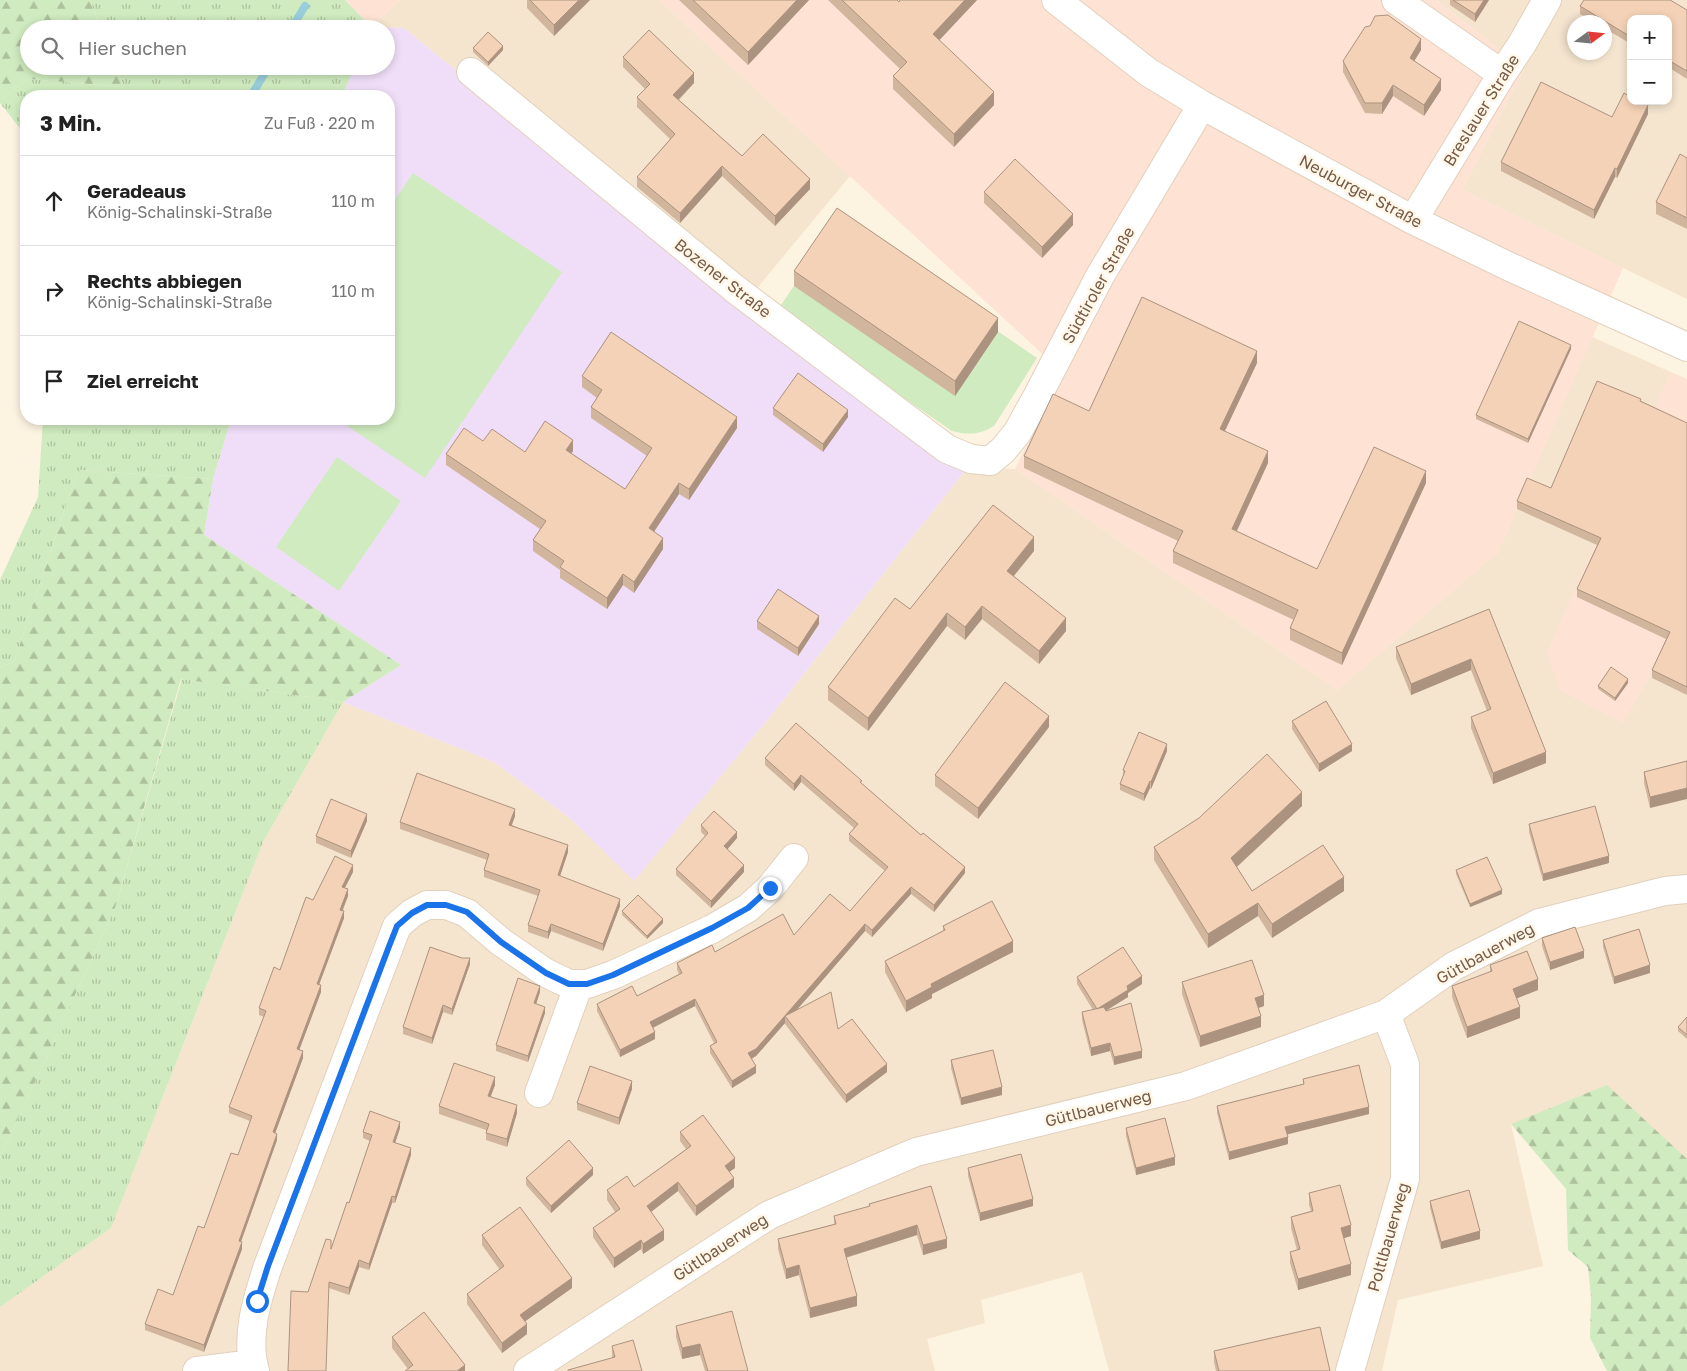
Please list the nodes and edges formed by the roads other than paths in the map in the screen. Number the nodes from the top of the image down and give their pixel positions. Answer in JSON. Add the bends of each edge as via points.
{"nodes":[{"id":1,"x":1056,"y":0,"type":"edge"},
{"id":2,"x":1396,"y":0,"type":"edge"},
{"id":3,"x":1547,"y":0,"type":"edge"},
{"id":4,"x":471,"y":72,"type":"dead end"},
{"id":5,"x":1502,"y":74,"type":"junction"},
{"id":6,"x":1202,"y":105,"type":"junction"},
{"id":7,"x":1413,"y":220,"type":"junction"},
{"id":8,"x":1687,"y":347,"type":"edge"},
{"id":9,"x":990,"y":461,"type":"joint"},
{"id":10,"x":794,"y":858,"type":"dead end"},
{"id":11,"x":1687,"y":889,"type":"edge"},
{"id":12,"x":579,"y":984,"type":"junction"},
{"id":13,"x":1386,"y":1014,"type":"junction"},
{"id":14,"x":539,"y":1094,"type":"dead end"},
{"id":15,"x":254,"y":1367,"type":"edge"},
{"id":16,"x":197,"y":1371,"type":"edge"},
{"id":17,"x":528,"y":1371,"type":"edge"},
{"id":18,"x":1350,"y":1371,"type":"edge"}],
"edges":[{"from":1,"to":6,"type":"street","name":"Neuburger Straße","via":[[1148,72]]},
{"from":2,"to":5,"type":"street"},
{"from":3,"to":5,"type":"street","name":"Breslauer Straße"},
{"from":4,"to":9,"type":"street","name":"Bozener Straße","via":[[722,278],[947,449],[971,460]]},
{"from":5,"to":7,"type":"street","name":"Breslauer Straße"},
{"from":6,"to":7,"type":"street","name":"Neuburger Straße"},
{"from":6,"to":9,"type":"street","name":"Südtiroler Straße","via":[[1100,276],[1017,433]]},
{"from":7,"to":8,"type":"street","name":"Neuburger Straße","via":[[1510,268]]},
{"from":10,"to":12,"type":"street","via":[[770,888],[748,908],[613,975]]},
{"from":11,"to":13,"type":"street","name":"Gütlbauerweg","via":[[1539,923],[1454,966]]},
{"from":12,"to":14,"type":"street"},
{"from":12,"to":15,"type":"street","via":[[569,984],[546,973],[501,942],[467,912],[446,905],[427,905],[397,926],[268,1266],[254,1317]]},
{"from":13,"to":17,"type":"street","name":"Gütlbauerweg","via":[[1186,1086],[916,1152],[769,1215]]},
{"from":13,"to":18,"type":"street","name":"Poltlbauerweg","via":[[1405,1064],[1405,1178]]},
{"from":15,"to":16,"type":"street"}]}
